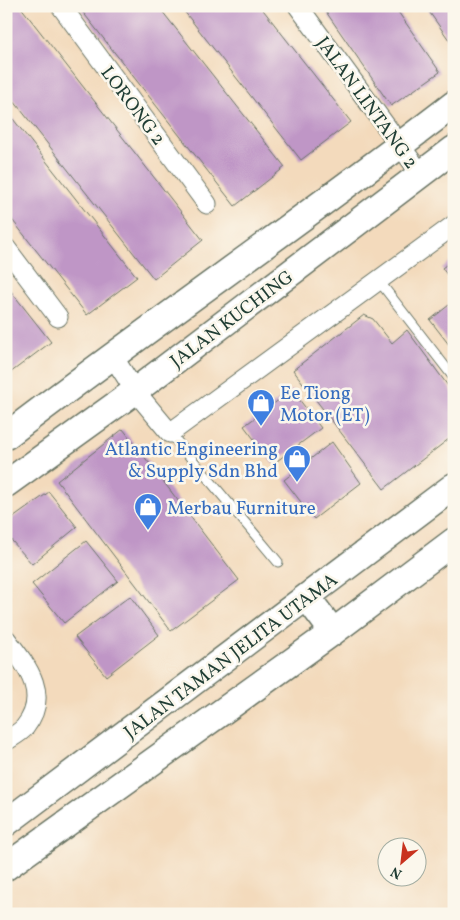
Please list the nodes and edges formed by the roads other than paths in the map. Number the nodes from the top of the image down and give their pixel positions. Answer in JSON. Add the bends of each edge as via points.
{"nodes":[{"id":1,"x":61,"y":6,"type":"edge"},
{"id":2,"x":298,"y":6,"type":"edge"},
{"id":3,"x":454,"y":104,"type":"edge"},
{"id":4,"x":401,"y":145,"type":"junction"},
{"id":5,"x":454,"y":149,"type":"edge"},
{"id":6,"x":421,"y":174,"type":"junction"},
{"id":7,"x":207,"y":204,"type":"dead end"},
{"id":8,"x":454,"y":225,"type":"edge"},
{"id":9,"x":6,"y":248,"type":"edge"},
{"id":10,"x":379,"y":281,"type":"junction"},
{"id":11,"x":58,"y":317,"type":"dead end"},
{"id":12,"x":112,"y":355,"type":"junction"},
{"id":13,"x":454,"y":378,"type":"edge"},
{"id":14,"x":135,"y":391,"type":"junction"},
{"id":15,"x":170,"y":433,"type":"junction"},
{"id":16,"x":6,"y":436,"type":"edge"},
{"id":17,"x":6,"y":484,"type":"edge"},
{"id":18,"x":454,"y":486,"type":"edge"},
{"id":19,"x":454,"y":541,"type":"edge"},
{"id":20,"x":278,"y":562,"type":"dead end"},
{"id":21,"x":306,"y":597,"type":"junction"},
{"id":22,"x":333,"y":632,"type":"junction"},
{"id":23,"x":6,"y":639,"type":"edge"},
{"id":24,"x":6,"y":741,"type":"edge"},
{"id":25,"x":6,"y":823,"type":"edge"},
{"id":26,"x":6,"y":867,"type":"edge"}],
"edges":[{"from":1,"to":7,"type":"street","name":"LORONG 2"},
{"from":2,"to":4,"type":"street","name":"JALAN LINTANG 2"},
{"from":3,"to":4,"type":"street","name":"JALAN KUCHING"},
{"from":4,"to":6,"type":"street","name":"JALAN LINTANG 2"},
{"from":4,"to":12,"type":"street","name":"JALAN KUCHING"},
{"from":5,"to":6,"type":"street","name":"JALAN KUCHING"},
{"from":6,"to":14,"type":"street","name":"JALAN KUCHING"},
{"from":8,"to":10,"type":"street"},
{"from":9,"to":11,"type":"street"},
{"from":10,"to":13,"type":"lane"},
{"from":10,"to":15,"type":"street"},
{"from":12,"to":14,"type":"street"},
{"from":12,"to":16,"type":"street","name":"JALAN KUCHING"},
{"from":14,"to":15,"type":"street"},
{"from":14,"to":17,"type":"street","name":"JALAN KUCHING"},
{"from":15,"to":20,"type":"lane"},
{"from":18,"to":21,"type":"street","name":"JALAN TAMAN JELITA UTAMA"},
{"from":19,"to":22,"type":"street","name":"JALAN TAMAN JELITA UTAMA"},
{"from":21,"to":22,"type":"street"},
{"from":21,"to":25,"type":"street","name":"JALAN TAMAN JELITA UTAMA"},
{"from":22,"to":26,"type":"street","name":"JALAN TAMAN JELITA UTAMA"},
{"from":23,"to":24,"type":"street","via":[[33,675],[36,694],[34,708],[25,727]]}]}
